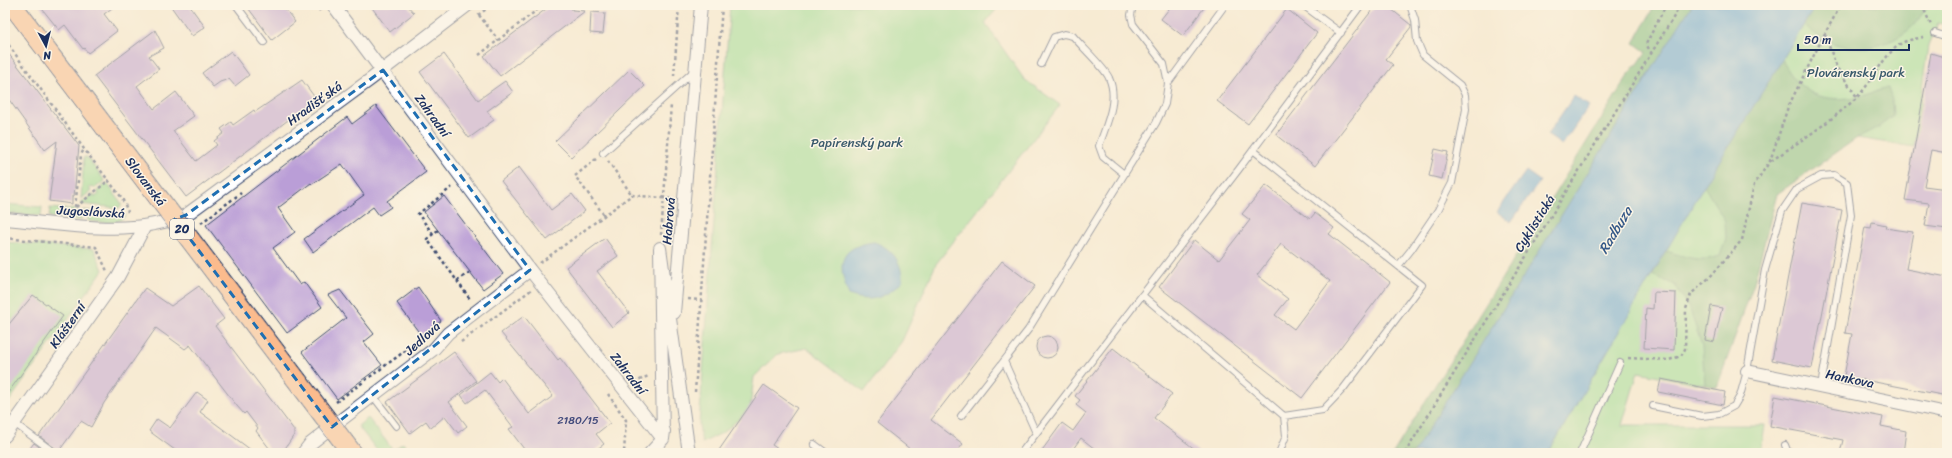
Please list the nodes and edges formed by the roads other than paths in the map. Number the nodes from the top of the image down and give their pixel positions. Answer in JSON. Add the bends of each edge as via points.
{"nodes":[{"id":1,"x":12,"y":5,"type":"edge"},
{"id":2,"x":236,"y":5,"type":"edge"},
{"id":3,"x":333,"y":5,"type":"edge"},
{"id":4,"x":468,"y":5,"type":"edge"},
{"id":5,"x":701,"y":5,"type":"edge"},
{"id":6,"x":1133,"y":5,"type":"edge"},
{"id":7,"x":1226,"y":5,"type":"edge"},
{"id":8,"x":1303,"y":5,"type":"edge"},
{"id":9,"x":1361,"y":5,"type":"edge"},
{"id":10,"x":1410,"y":5,"type":"edge"},
{"id":11,"x":1341,"y":33,"type":"junction"},
{"id":12,"x":1935,"y":33,"type":"road end"},
{"id":13,"x":1947,"y":37,"type":"edge"},
{"id":14,"x":264,"y":42,"type":"dead end"},
{"id":15,"x":1042,"y":64,"type":"dead end"},
{"id":16,"x":383,"y":70,"type":"junction"},
{"id":17,"x":695,"y":70,"type":"junction"},
{"id":18,"x":1168,"y":82,"type":"junction"},
{"id":19,"x":1253,"y":150,"type":"junction"},
{"id":20,"x":603,"y":153,"type":"road end"},
{"id":21,"x":1124,"y":174,"type":"junction"},
{"id":22,"x":5,"y":219,"type":"edge"},
{"id":23,"x":175,"y":219,"type":"junction"},
{"id":24,"x":145,"y":226,"type":"junction"},
{"id":25,"x":1398,"y":266,"type":"junction"},
{"id":26,"x":530,"y":270,"type":"junction"},
{"id":27,"x":1142,"y":295,"type":"junction"},
{"id":28,"x":1004,"y":361,"type":"junction"},
{"id":29,"x":1620,"y":363,"type":"road end"},
{"id":30,"x":1747,"y":371,"type":"junction"},
{"id":31,"x":1821,"y":386,"type":"junction"},
{"id":32,"x":373,"y":396,"type":"junction"},
{"id":33,"x":1653,"y":406,"type":"dead end"},
{"id":34,"x":1947,"y":413,"type":"edge"},
{"id":35,"x":961,"y":416,"type":"dead end"},
{"id":36,"x":1284,"y":416,"type":"junction"},
{"id":37,"x":14,"y":423,"type":"junction"},
{"id":38,"x":396,"y":426,"type":"dead end"},
{"id":39,"x":332,"y":427,"type":"junction"},
{"id":40,"x":1036,"y":433,"type":"junction"},
{"id":41,"x":5,"y":436,"type":"edge"},
{"id":42,"x":663,"y":439,"type":"junction"},
{"id":43,"x":814,"y":444,"type":"dead end"},
{"id":44,"x":1785,"y":445,"type":"dead end"},
{"id":45,"x":55,"y":453,"type":"edge"},
{"id":46,"x":303,"y":453,"type":"edge"},
{"id":47,"x":352,"y":453,"type":"edge"},
{"id":48,"x":650,"y":453,"type":"edge"},
{"id":49,"x":689,"y":453,"type":"edge"},
{"id":50,"x":826,"y":453,"type":"edge"},
{"id":51,"x":1021,"y":453,"type":"edge"},
{"id":52,"x":1279,"y":453,"type":"edge"},
{"id":53,"x":1580,"y":453,"type":"edge"},
{"id":54,"x":1788,"y":453,"type":"edge"}],
"edges":[{"from":1,"to":23,"type":"main road","name":"Slovanská","number":"20"},
{"from":2,"to":14,"type":"lane"},
{"from":3,"to":16,"type":"street","name":"Zahradní"},
{"from":4,"to":16,"type":"street","name":"Hradišťská"},
{"from":5,"to":17,"type":"street","name":"Habrová"},
{"from":6,"to":18,"type":"lane","via":[[1133,24],[1164,64]]},
{"from":7,"to":18,"type":"lane"},
{"from":8,"to":11,"type":"lane"},
{"from":9,"to":11,"type":"lane"},
{"from":10,"to":25,"type":"lane","via":[[1423,55],[1460,85],[1466,95],[1466,109],[1452,183],[1412,250]]},
{"from":11,"to":19,"type":"lane"},
{"from":12,"to":13,"type":"lane"},
{"from":15,"to":21,"type":"lane","via":[[1054,37],[1064,34],[1073,36],[1109,77],[1114,94],[1112,108],[1099,146],[1103,157]]},
{"from":16,"to":23,"type":"street","name":"Hradišťská","via":[[186,215]]},
{"from":16,"to":26,"type":"street","name":"Zahradní"},
{"from":17,"to":20,"type":"lane"},
{"from":17,"to":42,"type":"street","name":"Habrová"},
{"from":18,"to":21,"type":"lane","via":[[1165,104],[1156,123]]},
{"from":19,"to":25,"type":"lane"},
{"from":19,"to":27,"type":"lane"},
{"from":21,"to":28,"type":"lane","via":[[1028,330]]},
{"from":22,"to":24,"type":"street","name":"Jugoslávská","via":[[104,227]]},
{"from":23,"to":24,"type":"street","name":"Jugoslávská"},
{"from":23,"to":39,"type":"main road","name":"Slovanská","number":"20"},
{"from":24,"to":37,"type":"street","name":"Klášterní","via":[[118,277]]},
{"from":25,"to":36,"type":"lane","via":[[1422,285],[1344,389],[1322,410]]},
{"from":26,"to":32,"type":"street","name":"Jedlová","via":[[448,333],[434,349]]},
{"from":26,"to":42,"type":"street","name":"Zahradní"},
{"from":27,"to":36,"type":"lane"},
{"from":27,"to":40,"type":"lane"},
{"from":28,"to":35,"type":"lane"},
{"from":28,"to":40,"type":"lane"},
{"from":29,"to":53,"type":"lane"},
{"from":30,"to":31,"type":"street","name":"Hankova"},
{"from":30,"to":31,"type":"lane","via":[[1765,270],[1782,211],[1797,189],[1821,176],[1834,175],[1847,183],[1851,215]]},
{"from":30,"to":33,"type":"lane","via":[[1740,396],[1734,406],[1719,414],[1702,416]]},
{"from":31,"to":34,"type":"street","name":"Hankova"},
{"from":32,"to":38,"type":"lane"},
{"from":32,"to":39,"type":"street","name":"Jedlová"},
{"from":36,"to":52,"type":"lane","via":[[1286,436]]},
{"from":37,"to":41,"type":"street","name":"Klášterní"},
{"from":37,"to":45,"type":"lane"},
{"from":39,"to":46,"type":"street","name":"Jedlová","via":[[310,444]]},
{"from":39,"to":47,"type":"main road","name":"Slovanská","number":"20"},
{"from":40,"to":51,"type":"lane"},
{"from":42,"to":48,"type":"street"},
{"from":42,"to":49,"type":"street","name":"Zahradní","via":[[660,248]]},
{"from":43,"to":50,"type":"lane"},
{"from":44,"to":54,"type":"lane"}]}
